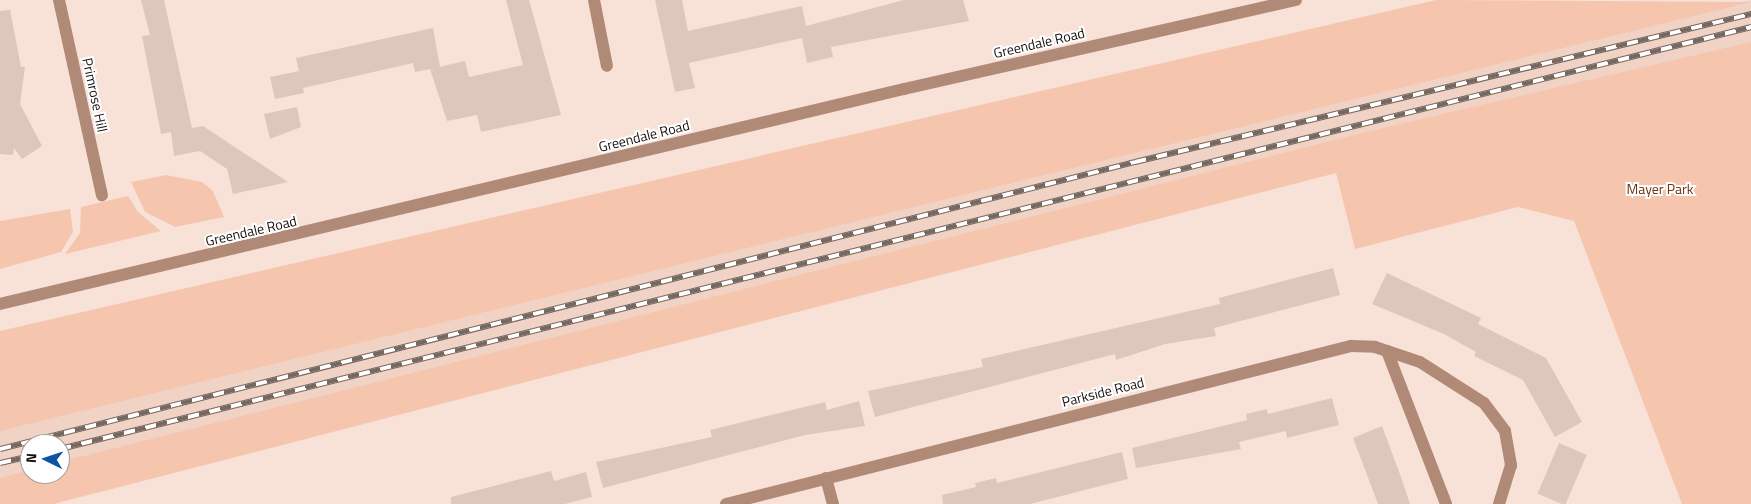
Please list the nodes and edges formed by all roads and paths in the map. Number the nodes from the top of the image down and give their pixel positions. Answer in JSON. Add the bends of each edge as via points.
{"nodes":[{"id":1,"x":59,"y":0,"type":"edge"},
{"id":2,"x":594,"y":0,"type":"edge"},
{"id":3,"x":1296,"y":0,"type":"edge"},
{"id":4,"x":607,"y":66,"type":"dead end"},
{"id":5,"x":102,"y":196,"type":"dead end"},
{"id":6,"x":0,"y":304,"type":"edge"},
{"id":7,"x":1387,"y":351,"type":"junction"},
{"id":8,"x":826,"y":478,"type":"junction"},
{"id":9,"x":726,"y":504,"type":"edge"},
{"id":10,"x":833,"y":504,"type":"edge"},
{"id":11,"x":1446,"y":504,"type":"edge"},
{"id":12,"x":1499,"y":504,"type":"edge"}],
"edges":[{"from":1,"to":5,"type":"street","name":"Primrose Hill"},
{"from":2,"to":4,"type":"street"},
{"from":3,"to":6,"type":"street","name":"Greendale Road","via":[[904,88]]},
{"from":7,"to":8,"type":"street","name":"Parkside Road","via":[[1351,346],[1319,352]]},
{"from":7,"to":11,"type":"street"},
{"from":7,"to":12,"type":"street","name":"Parkside Road","via":[[1420,362],[1484,403],[1505,431],[1511,465]]},
{"from":8,"to":9,"type":"street","name":"Parkside Road"},
{"from":8,"to":10,"type":"street"}]}
